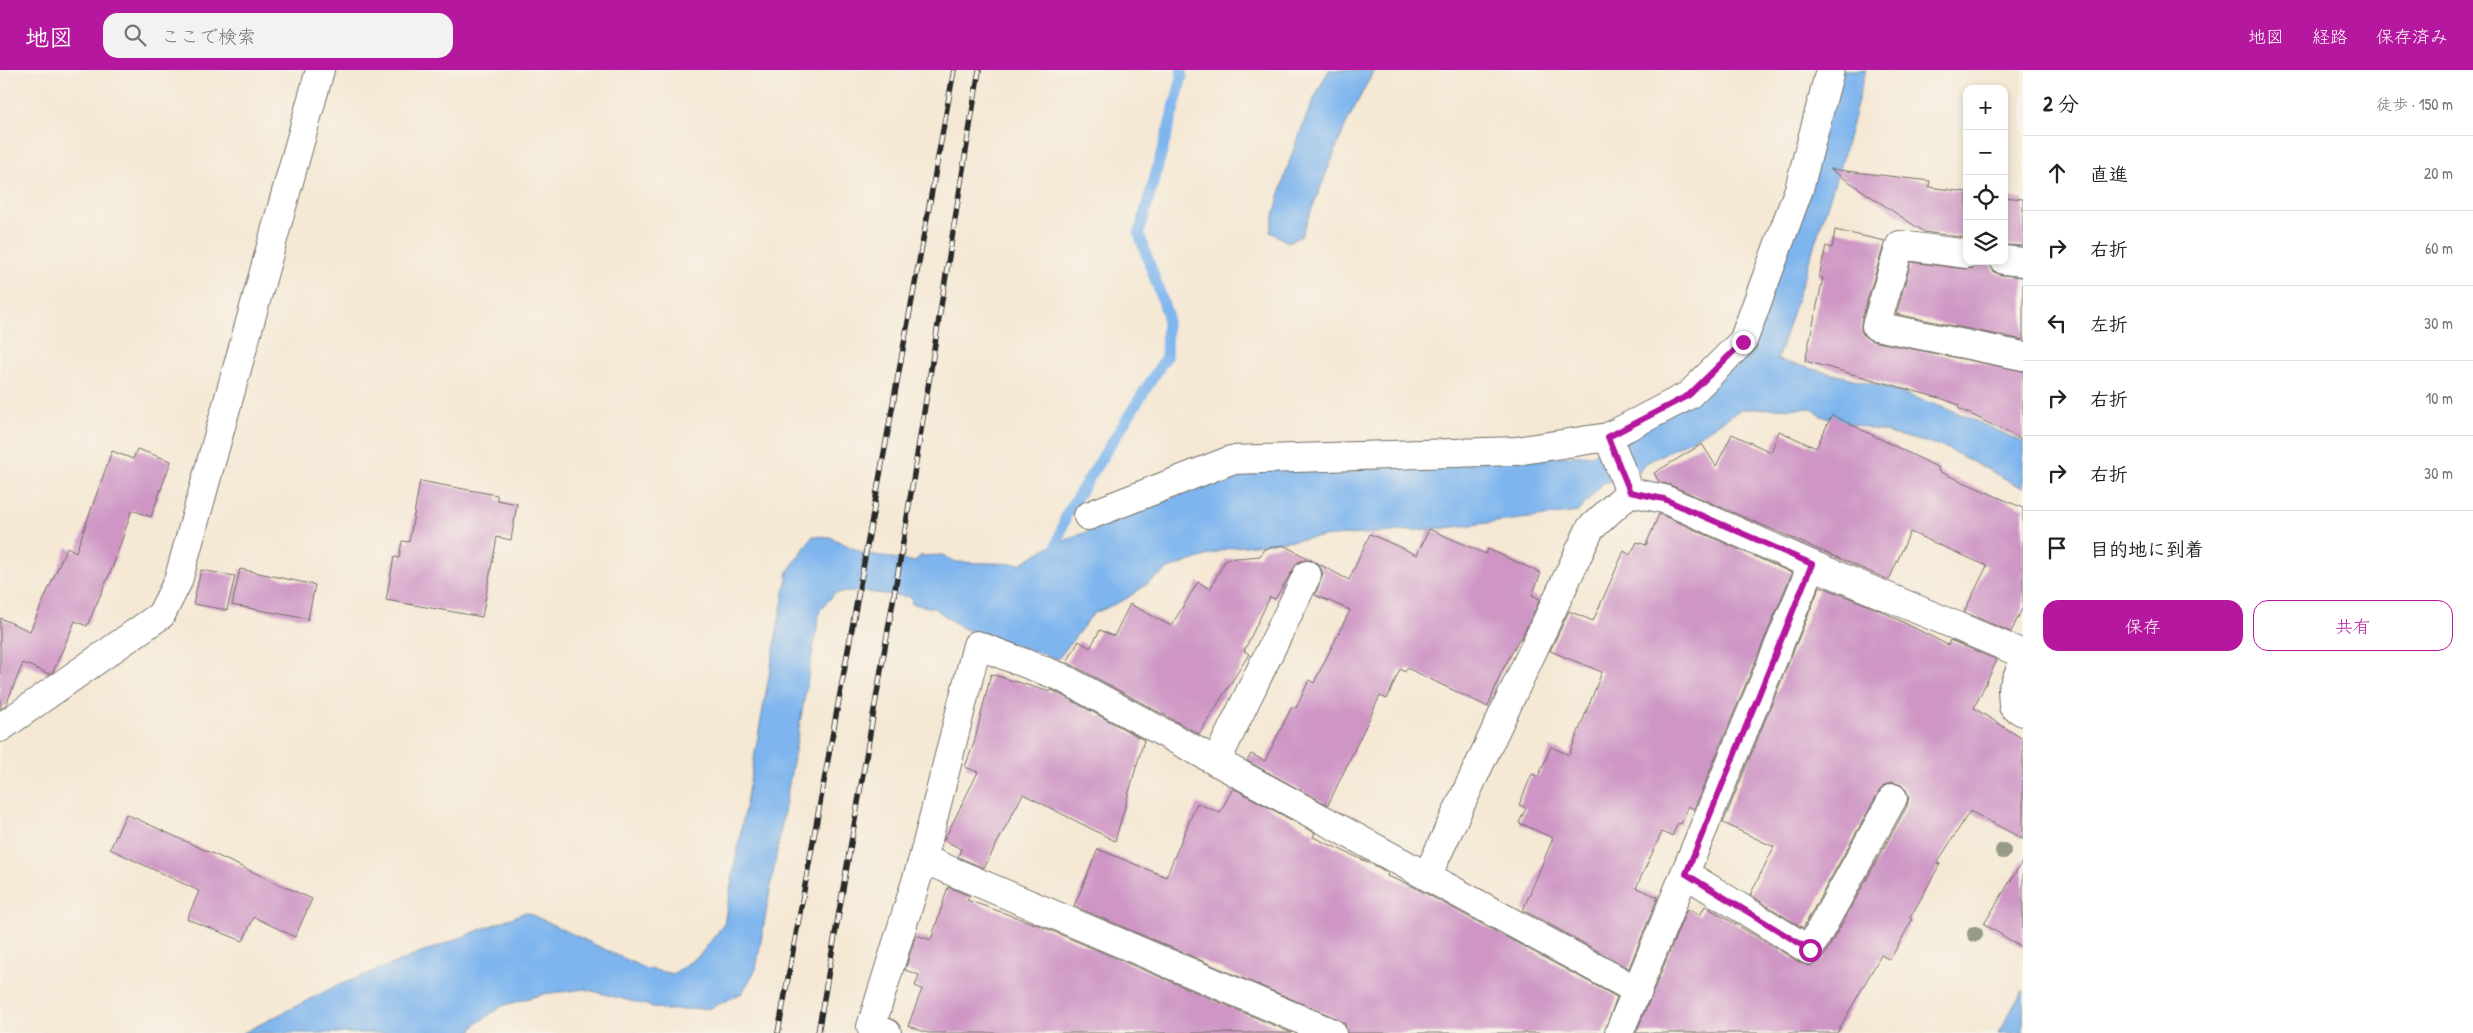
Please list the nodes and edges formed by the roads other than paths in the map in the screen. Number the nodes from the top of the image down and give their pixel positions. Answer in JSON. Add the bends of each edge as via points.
{"nodes":[{"id":1,"x":320,"y":70,"type":"edge"},
{"id":2,"x":1830,"y":70,"type":"edge"},
{"id":3,"x":1963,"y":253,"type":"edge"},
{"id":4,"x":2008,"y":260,"type":"edge"},
{"id":5,"x":2023,"y":262,"type":"edge"},
{"id":6,"x":2023,"y":356,"type":"edge"},
{"id":7,"x":1610,"y":442,"type":"junction"},
{"id":8,"x":1630,"y":492,"type":"junction"},
{"id":9,"x":1088,"y":516,"type":"dead end"},
{"id":10,"x":1812,"y":564,"type":"junction"},
{"id":11,"x":1307,"y":575,"type":"dead end"},
{"id":12,"x":2023,"y":654,"type":"edge"},
{"id":13,"x":2023,"y":663,"type":"edge"},
{"id":14,"x":2023,"y":712,"type":"edge"},
{"id":15,"x":0,"y":728,"type":"edge"},
{"id":16,"x":1216,"y":762,"type":"junction"},
{"id":17,"x":1893,"y":798,"type":"dead end"},
{"id":18,"x":923,"y":859,"type":"junction"},
{"id":19,"x":1686,"y":874,"type":"junction"},
{"id":20,"x":1427,"y":876,"type":"junction"},
{"id":21,"x":1638,"y":991,"type":"junction"},
{"id":22,"x":876,"y":1031,"type":"edge"},
{"id":23,"x":1332,"y":1033,"type":"edge"},
{"id":24,"x":1619,"y":1033,"type":"edge"}],
"edges":[{"from":1,"to":15,"type":"street","via":[[178,581],[161,616]]},
{"from":2,"to":7,"type":"street","via":[[1799,189],[1743,342],[1689,395]]},
{"from":3,"to":6,"type":"street","via":[[1900,245],[1876,326]]},
{"from":4,"to":5,"type":"street"},
{"from":7,"to":8,"type":"street"},
{"from":7,"to":9,"type":"street","via":[[1516,451],[1231,460]]},
{"from":8,"to":10,"type":"street","via":[[1664,499]]},
{"from":8,"to":20,"type":"street","via":[[1590,529]]},
{"from":10,"to":12,"type":"street"},
{"from":10,"to":19,"type":"street"},
{"from":11,"to":16,"type":"street"},
{"from":13,"to":14,"type":"street","via":[[2012,690],[2013,706]]},
{"from":16,"to":18,"type":"street","via":[[1061,677],[977,645]]},
{"from":16,"to":20,"type":"street"},
{"from":17,"to":19,"type":"street","via":[[1810,950]]},
{"from":18,"to":22,"type":"street"},
{"from":18,"to":23,"type":"street"},
{"from":19,"to":21,"type":"street"},
{"from":20,"to":21,"type":"street"},
{"from":21,"to":24,"type":"street"}]}
